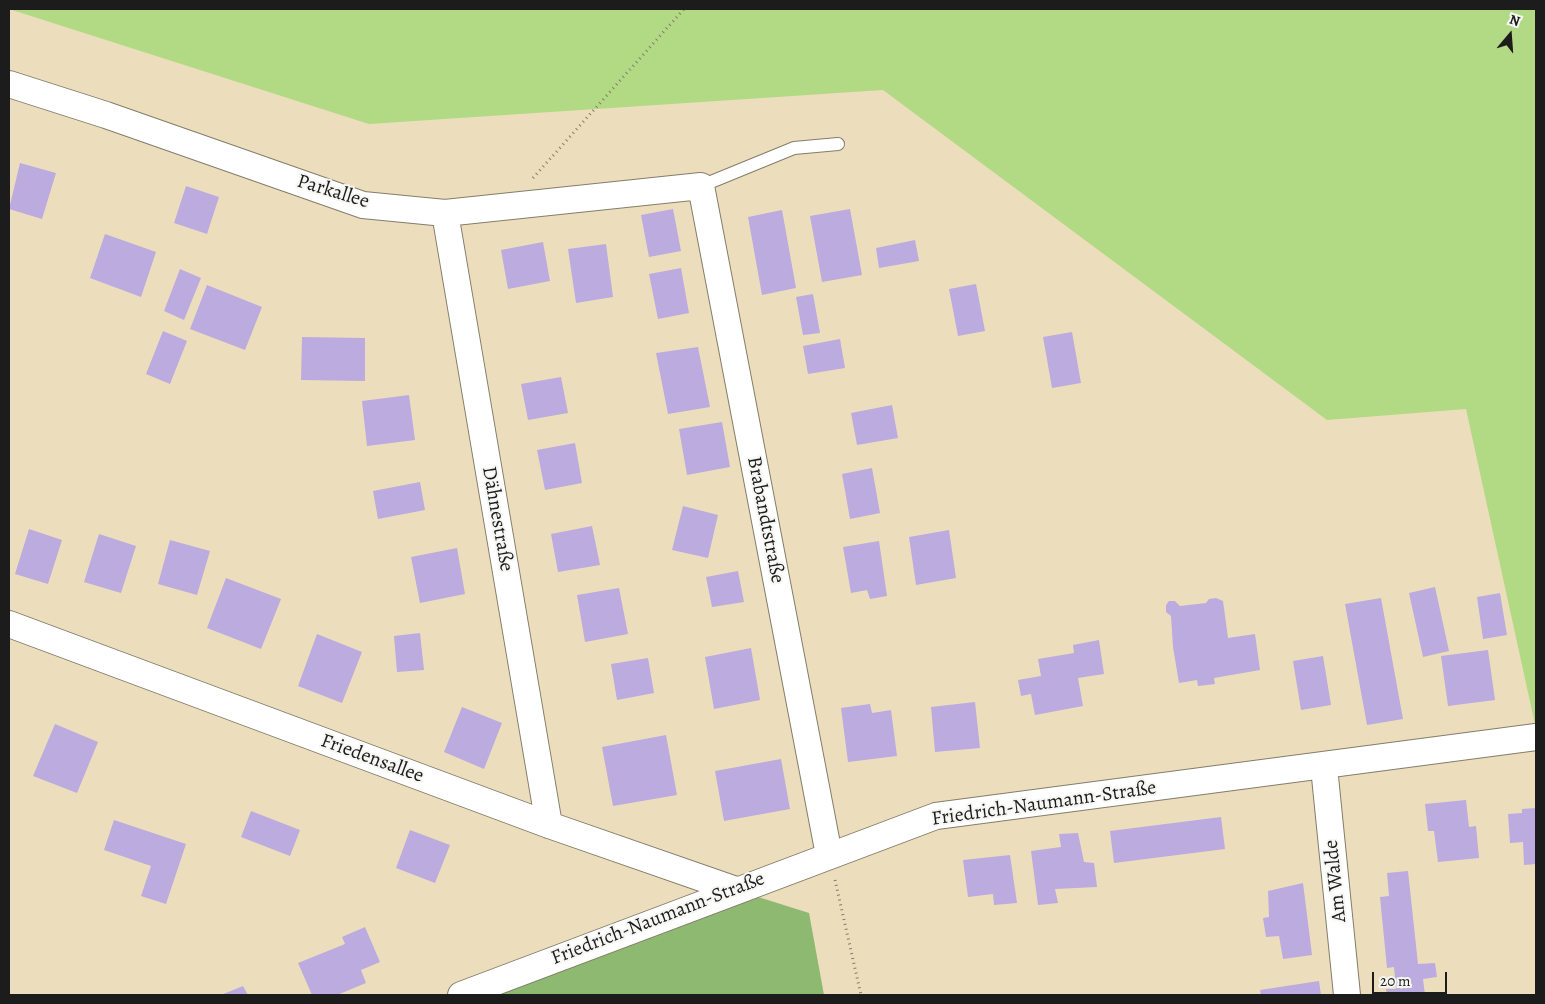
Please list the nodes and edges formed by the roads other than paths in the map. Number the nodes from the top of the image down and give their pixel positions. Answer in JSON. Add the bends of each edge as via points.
{"nodes":[{"id":1,"x":9,"y":84,"type":"edge"},
{"id":2,"x":838,"y":144,"type":"dead end"},
{"id":3,"x":701,"y":186,"type":"junction"},
{"id":4,"x":445,"y":213,"type":"junction"},
{"id":5,"x":9,"y":624,"type":"edge"},
{"id":6,"x":1536,"y":737,"type":"edge"},
{"id":7,"x":1324,"y":767,"type":"junction"},
{"id":8,"x":549,"y":825,"type":"junction"},
{"id":9,"x":830,"y":855,"type":"junction"},
{"id":10,"x":736,"y":890,"type":"junction"},
{"id":11,"x":461,"y":995,"type":"edge"},
{"id":12,"x":1348,"y":995,"type":"edge"}],
"edges":[{"from":1,"to":4,"type":"street","name":"Parkallee","via":[[364,204]]},
{"from":2,"to":3,"type":"lane","via":[[794,148]]},
{"from":3,"to":4,"type":"street","name":"Parkallee"},
{"from":3,"to":9,"type":"street","name":"Brabandtstraße"},
{"from":4,"to":8,"type":"street","name":"Dähnestraße"},
{"from":5,"to":8,"type":"street","name":"Friedensallee"},
{"from":6,"to":7,"type":"street","name":"Friedrich-Naumann-Straße"},
{"from":7,"to":9,"type":"street","name":"Friedrich-Naumann-Straße","via":[[936,816]]},
{"from":7,"to":12,"type":"street","name":"Am Walde"},
{"from":8,"to":10,"type":"street","name":"Friedensallee"},
{"from":9,"to":10,"type":"street","name":"Friedrich-Naumann-Straße"},
{"from":10,"to":11,"type":"street","name":"Friedrich-Naumann-Straße"}]}
